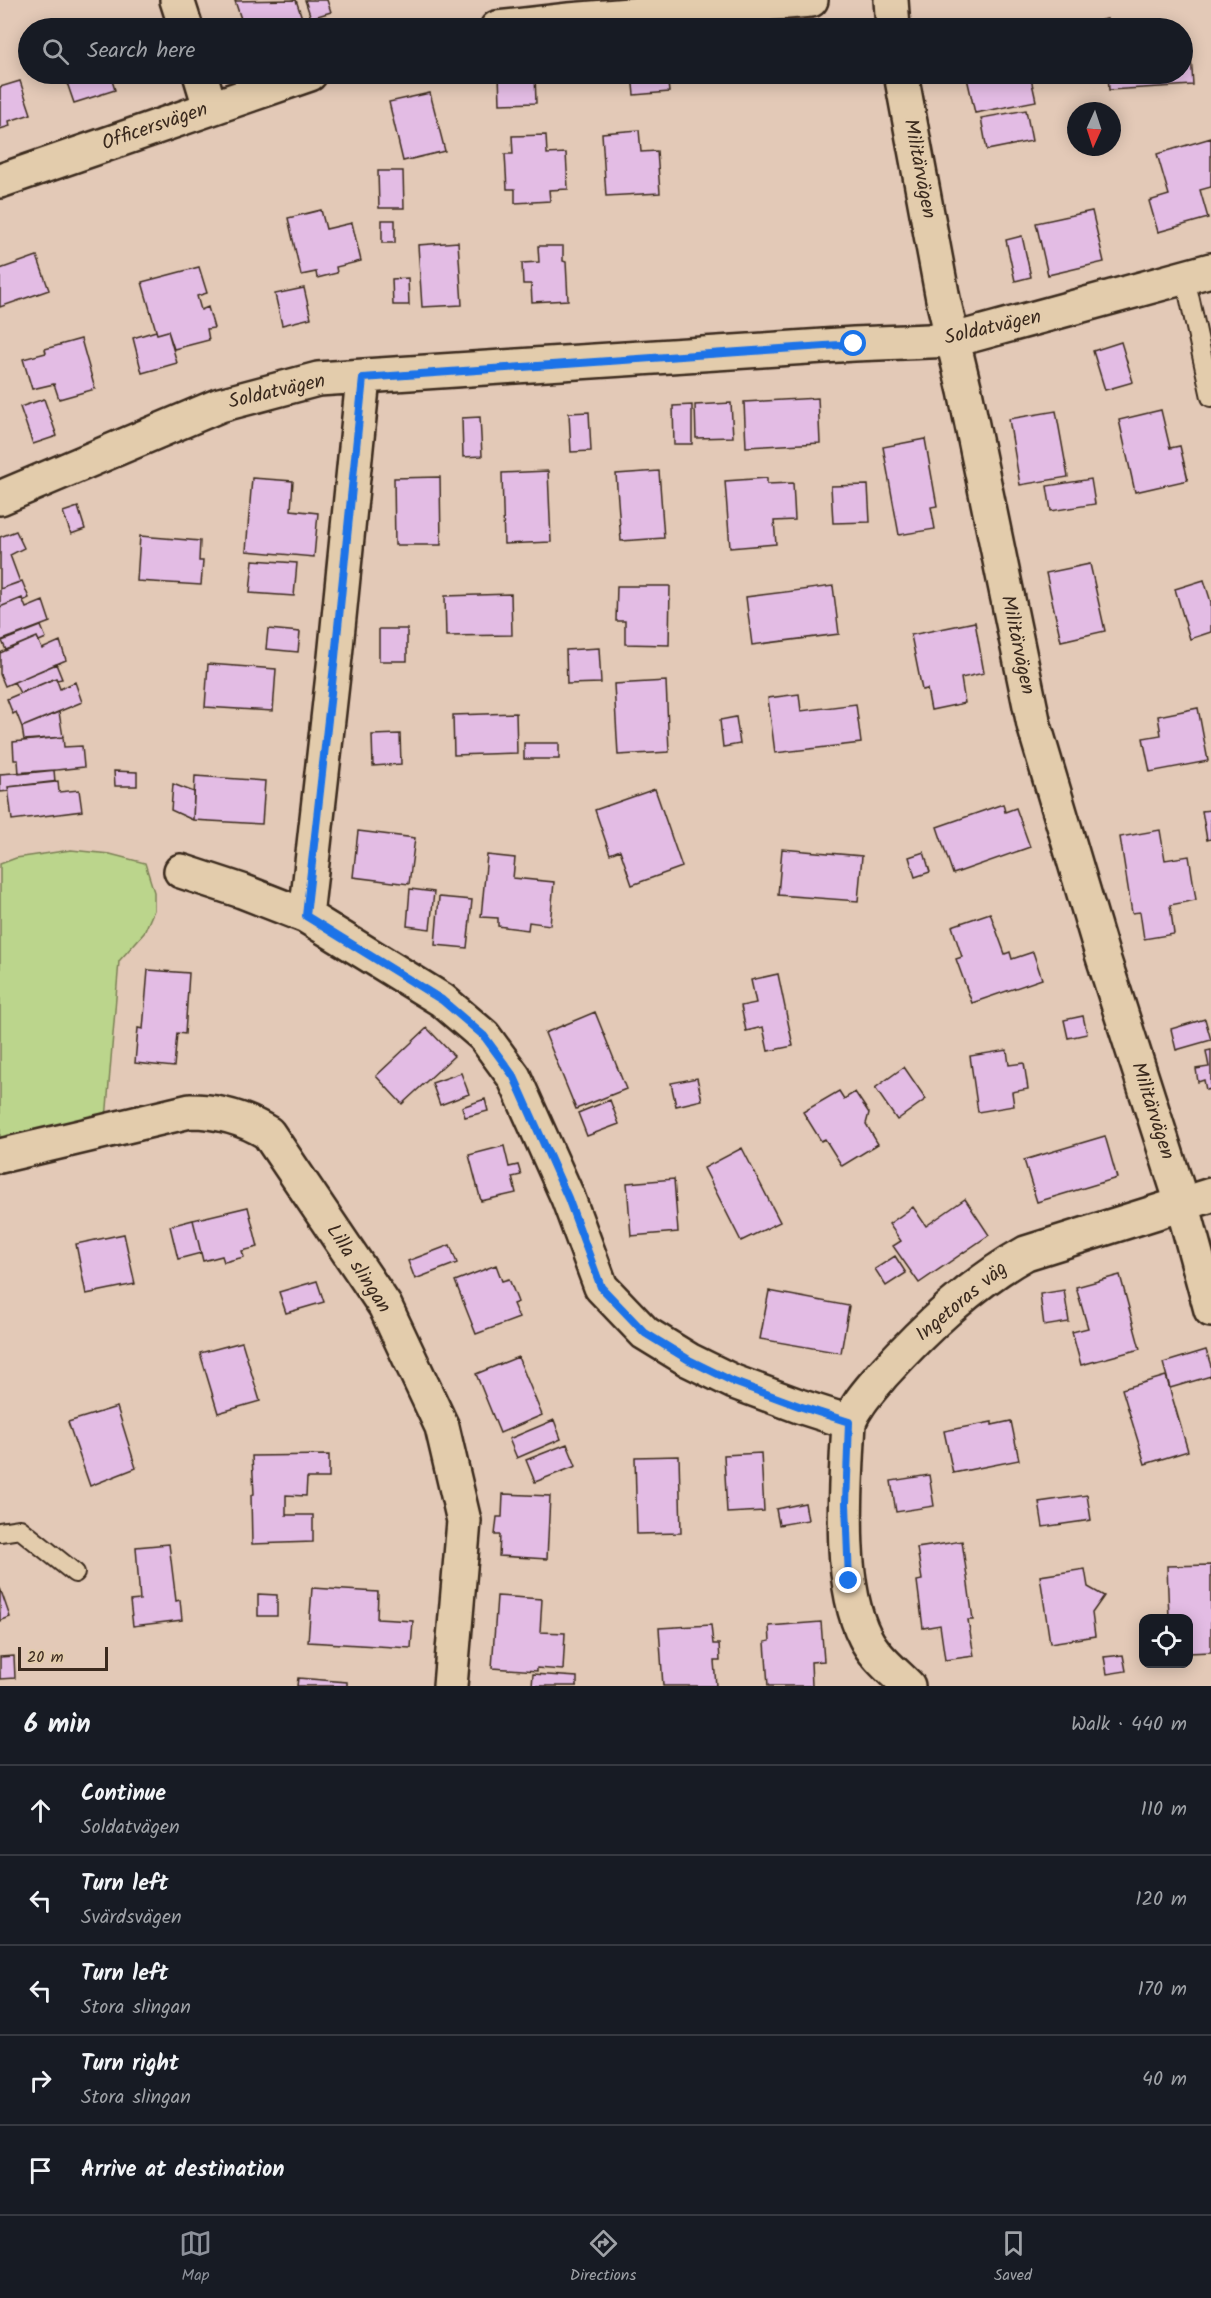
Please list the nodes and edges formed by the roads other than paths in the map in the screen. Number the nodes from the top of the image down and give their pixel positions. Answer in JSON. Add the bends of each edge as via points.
{"nodes":[{"id":1,"x":177,"y":0,"type":"edge"},
{"id":2,"x":811,"y":0,"type":"edge"},
{"id":3,"x":891,"y":0,"type":"edge"},
{"id":4,"x":183,"y":18,"type":"edge"},
{"id":5,"x":593,"y":18,"type":"edge"},
{"id":6,"x":892,"y":18,"type":"edge"},
{"id":7,"x":203,"y":84,"type":"edge"},
{"id":8,"x":280,"y":84,"type":"edge"},
{"id":9,"x":903,"y":84,"type":"edge"},
{"id":10,"x":210,"y":107,"type":"junction"},
{"id":11,"x":0,"y":181,"type":"edge"},
{"id":12,"x":1198,"y":274,"type":"edge"},
{"id":13,"x":954,"y":340,"type":"junction"},
{"id":14,"x":363,"y":378,"type":"junction"},
{"id":15,"x":1211,"y":397,"type":"edge"},
{"id":16,"x":0,"y":498,"type":"edge"},
{"id":17,"x":181,"y":871,"type":"dead end"},
{"id":18,"x":306,"y":916,"type":"junction"},
{"id":19,"x":0,"y":1156,"type":"edge"},
{"id":20,"x":1196,"y":1199,"type":"edge"},
{"id":21,"x":1211,"y":1310,"type":"edge"},
{"id":22,"x":849,"y":1422,"type":"junction"},
{"id":23,"x":0,"y":1532,"type":"edge"},
{"id":24,"x":75,"y":1573,"type":"dead end"},
{"id":25,"x":450,"y":1686,"type":"edge"},
{"id":26,"x":908,"y":1686,"type":"edge"}],
"edges":[{"from":1,"to":4,"type":"street"},
{"from":2,"to":5,"type":"street"},
{"from":3,"to":6,"type":"street"},
{"from":7,"to":10,"type":"street"},
{"from":8,"to":10,"type":"street","name":"Officersvägen"},
{"from":9,"to":13,"type":"street","name":"Militärvägen"},
{"from":10,"to":11,"type":"street","name":"Officersvägen"},
{"from":12,"to":13,"type":"street","name":"Soldatvägen"},
{"from":12,"to":15,"type":"lane"},
{"from":13,"to":14,"type":"street","name":"Soldatvägen"},
{"from":13,"to":20,"type":"street","name":"Militärvägen","via":[[1034,725],[1102,954]]},
{"from":14,"to":16,"type":"street","name":"Soldatvägen","via":[[318,379],[220,405]]},
{"from":14,"to":18,"type":"street"},
{"from":17,"to":18,"type":"street"},
{"from":18,"to":22,"type":"street","via":[[442,1000],[484,1036],[514,1077],[568,1198],[601,1287],[645,1333],[734,1382]]},
{"from":19,"to":25,"type":"street","name":"Lilla slingan","via":[[190,1111],[230,1116],[268,1133],[385,1306],[442,1427],[464,1521]]},
{"from":20,"to":21,"type":"street","name":"Militärvägen"},
{"from":20,"to":22,"type":"street","name":"Ingetoras väg","via":[[1026,1253],[1002,1266],[906,1349],[855,1406]]},
{"from":22,"to":26,"type":"street","via":[[846,1504],[854,1611],[866,1639]]},
{"from":23,"to":24,"type":"lane","via":[[20,1529]]}]}
